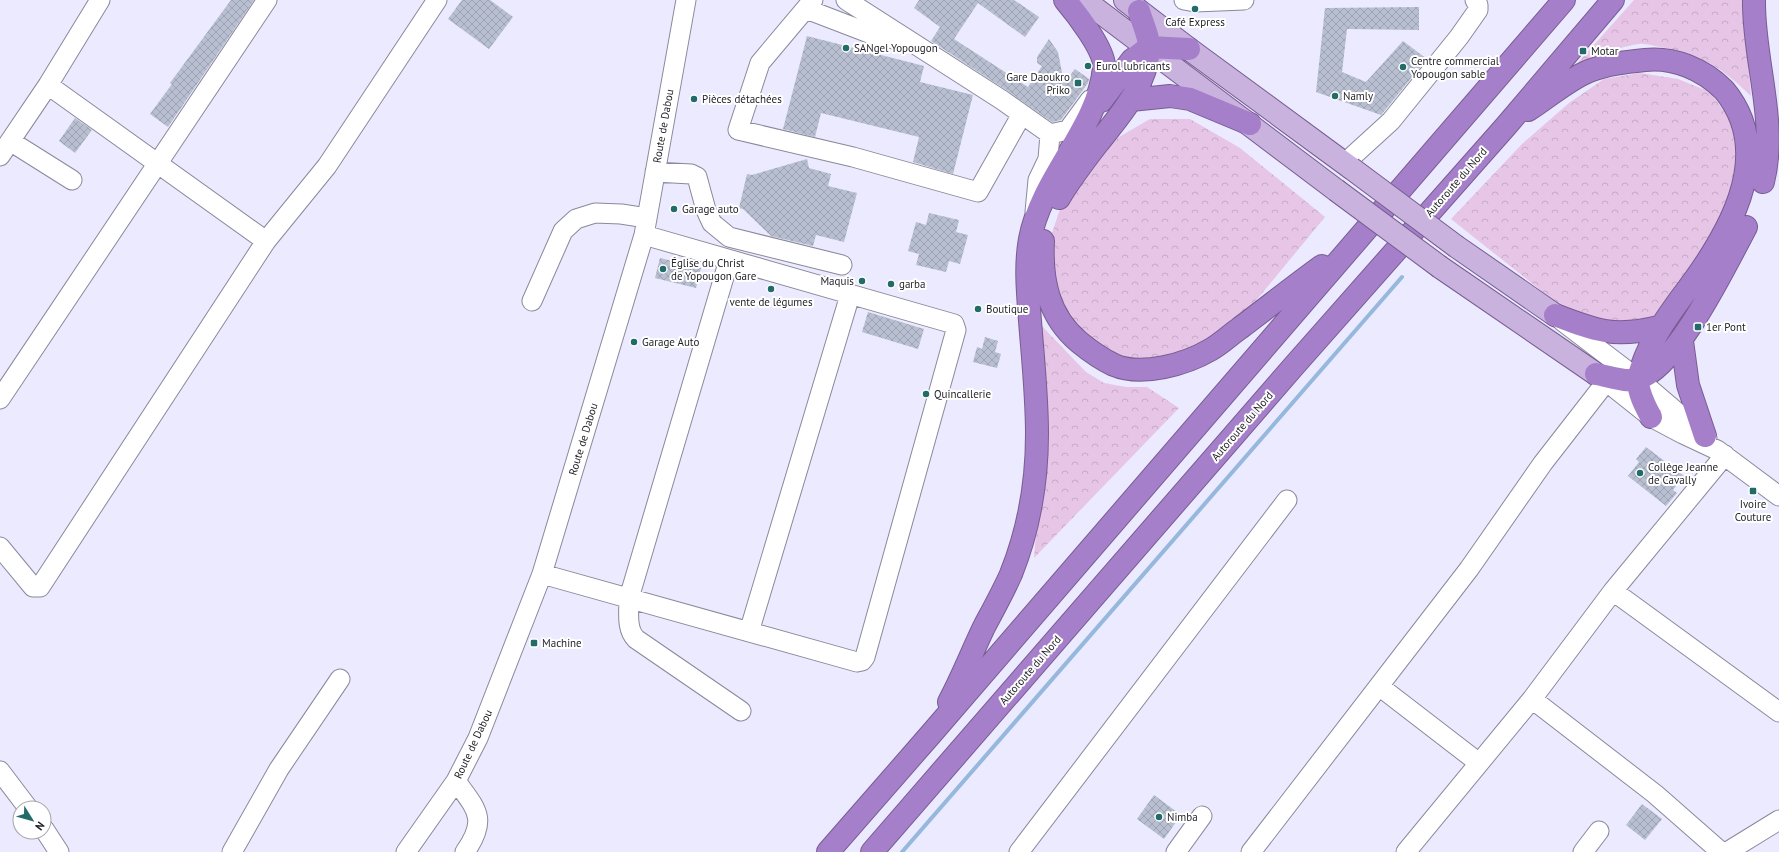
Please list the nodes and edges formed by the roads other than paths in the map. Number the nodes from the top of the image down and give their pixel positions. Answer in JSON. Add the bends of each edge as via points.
{"nodes":[{"id":1,"x":100,"y":0,"type":"edge"},
{"id":2,"x":267,"y":0,"type":"edge"},
{"id":3,"x":437,"y":0,"type":"edge"},
{"id":4,"x":686,"y":0,"type":"edge"},
{"id":5,"x":846,"y":0,"type":"edge"},
{"id":6,"x":1065,"y":0,"type":"edge"},
{"id":7,"x":1084,"y":0,"type":"edge"},
{"id":8,"x":1184,"y":0,"type":"edge"},
{"id":9,"x":1244,"y":0,"type":"edge"},
{"id":10,"x":1475,"y":0,"type":"edge"},
{"id":11,"x":1564,"y":0,"type":"edge"},
{"id":12,"x":1613,"y":0,"type":"edge"},
{"id":13,"x":1754,"y":0,"type":"edge"},
{"id":14,"x":809,"y":4,"type":"edge"},
{"id":15,"x":1132,"y":5,"type":"edge"},
{"id":16,"x":874,"y":27,"type":"junction"},
{"id":17,"x":1149,"y":47,"type":"junction"},
{"id":18,"x":1189,"y":49,"type":"junction"},
{"id":19,"x":48,"y":85,"type":"junction"},
{"id":20,"x":1131,"y":100,"type":"junction"},
{"id":21,"x":1022,"y":114,"type":"junction"},
{"id":22,"x":1250,"y":124,"type":"junction"},
{"id":23,"x":1506,"y":126,"type":"junction"},
{"id":24,"x":1075,"y":129,"type":"junction"},
{"id":25,"x":1050,"y":134,"type":"junction"},
{"id":26,"x":5,"y":148,"type":"edge"},
{"id":27,"x":1048,"y":158,"type":"junction"},
{"id":28,"x":159,"y":164,"type":"junction"},
{"id":29,"x":1348,"y":166,"type":"junction"},
{"id":30,"x":654,"y":172,"type":"junction"},
{"id":31,"x":72,"y":180,"type":"dead end"},
{"id":32,"x":1034,"y":219,"type":"junction"},
{"id":33,"x":646,"y":227,"type":"junction"},
{"id":34,"x":266,"y":241,"type":"junction"},
{"id":35,"x":1352,"y":244,"type":"junction"},
{"id":36,"x":729,"y":260,"type":"junction"},
{"id":37,"x":842,"y":265,"type":"dead end"},
{"id":38,"x":850,"y":295,"type":"junction"},
{"id":39,"x":532,"y":301,"type":"dead end"},
{"id":40,"x":1555,"y":315,"type":"junction"},
{"id":41,"x":1659,"y":327,"type":"junction"},
{"id":42,"x":1682,"y":341,"type":"junction"},
{"id":43,"x":1601,"y":378,"type":"junction"},
{"id":44,"x":1638,"y":380,"type":"junction"},
{"id":45,"x":0,"y":399,"type":"edge"},
{"id":46,"x":1651,"y":417,"type":"junction"},
{"id":47,"x":1716,"y":447,"type":"junction"},
{"id":48,"x":1779,"y":496,"type":"edge"},
{"id":49,"x":1287,"y":500,"type":"dead end"},
{"id":50,"x":0,"y":547,"type":"edge"},
{"id":51,"x":542,"y":574,"type":"junction"},
{"id":52,"x":1613,"y":591,"type":"junction"},
{"id":53,"x":629,"y":598,"type":"junction"},
{"id":54,"x":749,"y":632,"type":"junction"},
{"id":55,"x":340,"y":679,"type":"dead end"},
{"id":56,"x":1378,"y":686,"type":"junction"},
{"id":57,"x":1532,"y":699,"type":"junction"},
{"id":58,"x":741,"y":711,"type":"dead end"},
{"id":59,"x":1779,"y":712,"type":"edge"},
{"id":60,"x":932,"y":734,"type":"junction"},
{"id":61,"x":1479,"y":763,"type":"junction"},
{"id":62,"x":0,"y":771,"type":"edge"},
{"id":63,"x":456,"y":781,"type":"junction"},
{"id":64,"x":22,"y":800,"type":"edge"},
{"id":65,"x":1202,"y":816,"type":"dead end"},
{"id":66,"x":1779,"y":820,"type":"edge"},
{"id":67,"x":1599,"y":831,"type":"dead end"},
{"id":68,"x":51,"y":840,"type":"edge"},
{"id":69,"x":59,"y":852,"type":"edge"},
{"id":70,"x":232,"y":852,"type":"edge"},
{"id":71,"x":406,"y":852,"type":"edge"},
{"id":72,"x":464,"y":852,"type":"edge"},
{"id":73,"x":828,"y":852,"type":"edge"},
{"id":74,"x":872,"y":852,"type":"edge"},
{"id":75,"x":1019,"y":852,"type":"edge"},
{"id":76,"x":1176,"y":852,"type":"edge"},
{"id":77,"x":1251,"y":852,"type":"edge"},
{"id":78,"x":1406,"y":852,"type":"edge"},
{"id":79,"x":1583,"y":852,"type":"edge"},
{"id":80,"x":1721,"y":852,"type":"edge"},
{"id":81,"x":1727,"y":852,"type":"edge"}],
"edges":[{"from":1,"to":19,"type":"street"},
{"from":2,"to":28,"type":"street"},
{"from":3,"to":34,"type":"street","via":[[327,166]]},
{"from":4,"to":30,"type":"street","name":"Route de Dabou"},
{"from":5,"to":16,"type":"street"},
{"from":6,"to":24,"type":"highway","via":[[1096,43],[1104,65],[1101,85]]},
{"from":7,"to":17,"type":"main road"},
{"from":8,"to":9,"type":"street"},
{"from":10,"to":29,"type":"street","via":[[1478,10],[1459,37],[1391,121]]},
{"from":11,"to":35,"type":"highway"},
{"from":12,"to":23,"type":"highway","name":"Autoroute du Nord"},
{"from":13,"to":42,"type":"highway","via":[[1766,111],[1765,170],[1748,224]]},
{"from":14,"to":16,"type":"street"},
{"from":14,"to":21,"type":"street","via":[[760,63],[738,130],[846,155],[978,192]]},
{"from":15,"to":17,"type":"highway"},
{"from":15,"to":18,"type":"main road"},
{"from":16,"to":21,"type":"street","via":[[878,37],[911,41]]},
{"from":17,"to":18,"type":"highway"},
{"from":17,"to":20,"type":"highway","via":[[1146,64]]},
{"from":17,"to":22,"type":"main road"},
{"from":17,"to":24,"type":"highway","via":[[1132,60]]},
{"from":18,"to":29,"type":"main road"},
{"from":19,"to":26,"type":"street"},
{"from":19,"to":28,"type":"street"},
{"from":20,"to":22,"type":"highway","via":[[1170,96],[1190,99]]},
{"from":20,"to":35,"type":"highway","via":[[1058,198],[1049,216],[1044,236],[1042,263],[1051,304],[1060,322],[1091,352],[1116,366],[1138,370],[1162,368],[1183,362],[1210,350]]},
{"from":21,"to":25,"type":"street"},
{"from":22,"to":43,"type":"main road","bridge":true,"via":[[1440,267]]},
{"from":23,"to":41,"type":"highway","via":[[1588,71],[1614,63],[1657,58],[1680,63],[1701,72],[1718,84],[1733,100],[1744,118],[1750,137],[1752,160],[1748,183],[1739,210],[1726,234]]},
{"from":23,"to":74,"type":"highway","name":"Autoroute du Nord"},
{"from":24,"to":25,"type":"street"},
{"from":24,"to":27,"type":"street"},
{"from":24,"to":32,"type":"highway"},
{"from":25,"to":27,"type":"street"},
{"from":26,"to":31,"type":"street"},
{"from":27,"to":32,"type":"street","via":[[1038,180]]},
{"from":28,"to":34,"type":"street"},
{"from":28,"to":45,"type":"street"},
{"from":29,"to":40,"type":"main road","bridge":true,"via":[[1457,247]]},
{"from":30,"to":33,"type":"street","name":"Route de Dabou"},
{"from":30,"to":37,"type":"street","via":[[691,174],[697,177],[712,223],[729,237]]},
{"from":32,"to":60,"type":"highway","via":[[1027,282],[1037,434],[1034,484],[1027,526],[1011,574]]},
{"from":33,"to":36,"type":"street"},
{"from":33,"to":39,"type":"street","via":[[621,214],[595,213],[576,219],[563,231]]},
{"from":33,"to":51,"type":"street","name":"Route de Dabou"},
{"from":34,"to":50,"type":"street","via":[[40,587],[33,587]]},
{"from":35,"to":60,"type":"highway"},
{"from":36,"to":38,"type":"street"},
{"from":36,"to":53,"type":"street"},
{"from":38,"to":54,"type":"street"},
{"from":38,"to":54,"type":"street","via":[[954,324],[956,330],[866,657],[857,662]]},
{"from":40,"to":41,"type":"highway","via":[[1592,330],[1618,333],[1641,332]]},
{"from":40,"to":44,"type":"street"},
{"from":41,"to":44,"type":"highway","via":[[1649,346]]},
{"from":42,"to":44,"type":"highway","via":[[1664,362]]},
{"from":42,"to":47,"type":"highway","via":[[1688,385]]},
{"from":43,"to":44,"type":"highway"},
{"from":43,"to":46,"type":"street"},
{"from":43,"to":56,"type":"street","via":[[1469,569]]},
{"from":44,"to":46,"type":"highway","via":[[1644,404]]},
{"from":44,"to":47,"type":"street"},
{"from":46,"to":47,"type":"street","via":[[1682,434]]},
{"from":47,"to":48,"type":"street"},
{"from":47,"to":52,"type":"street"},
{"from":49,"to":75,"type":"street"},
{"from":51,"to":53,"type":"street"},
{"from":51,"to":63,"type":"street","name":"Route de Dabou","via":[[478,738]]},
{"from":52,"to":57,"type":"street"},
{"from":52,"to":59,"type":"street"},
{"from":53,"to":54,"type":"street"},
{"from":53,"to":58,"type":"street","via":[[630,634]]},
{"from":55,"to":70,"type":"street","via":[[279,769]]},
{"from":56,"to":61,"type":"street"},
{"from":56,"to":77,"type":"street"},
{"from":57,"to":61,"type":"street"},
{"from":57,"to":80,"type":"street","via":[[1654,794]]},
{"from":60,"to":73,"type":"highway"},
{"from":61,"to":78,"type":"street"},
{"from":62,"to":64,"type":"street"},
{"from":63,"to":71,"type":"street","name":"Route de Dabou"},
{"from":63,"to":72,"type":"street","via":[[476,809],[478,828]]},
{"from":65,"to":76,"type":"street"},
{"from":66,"to":81,"type":"street"},
{"from":67,"to":79,"type":"street"},
{"from":68,"to":69,"type":"street"}]}
